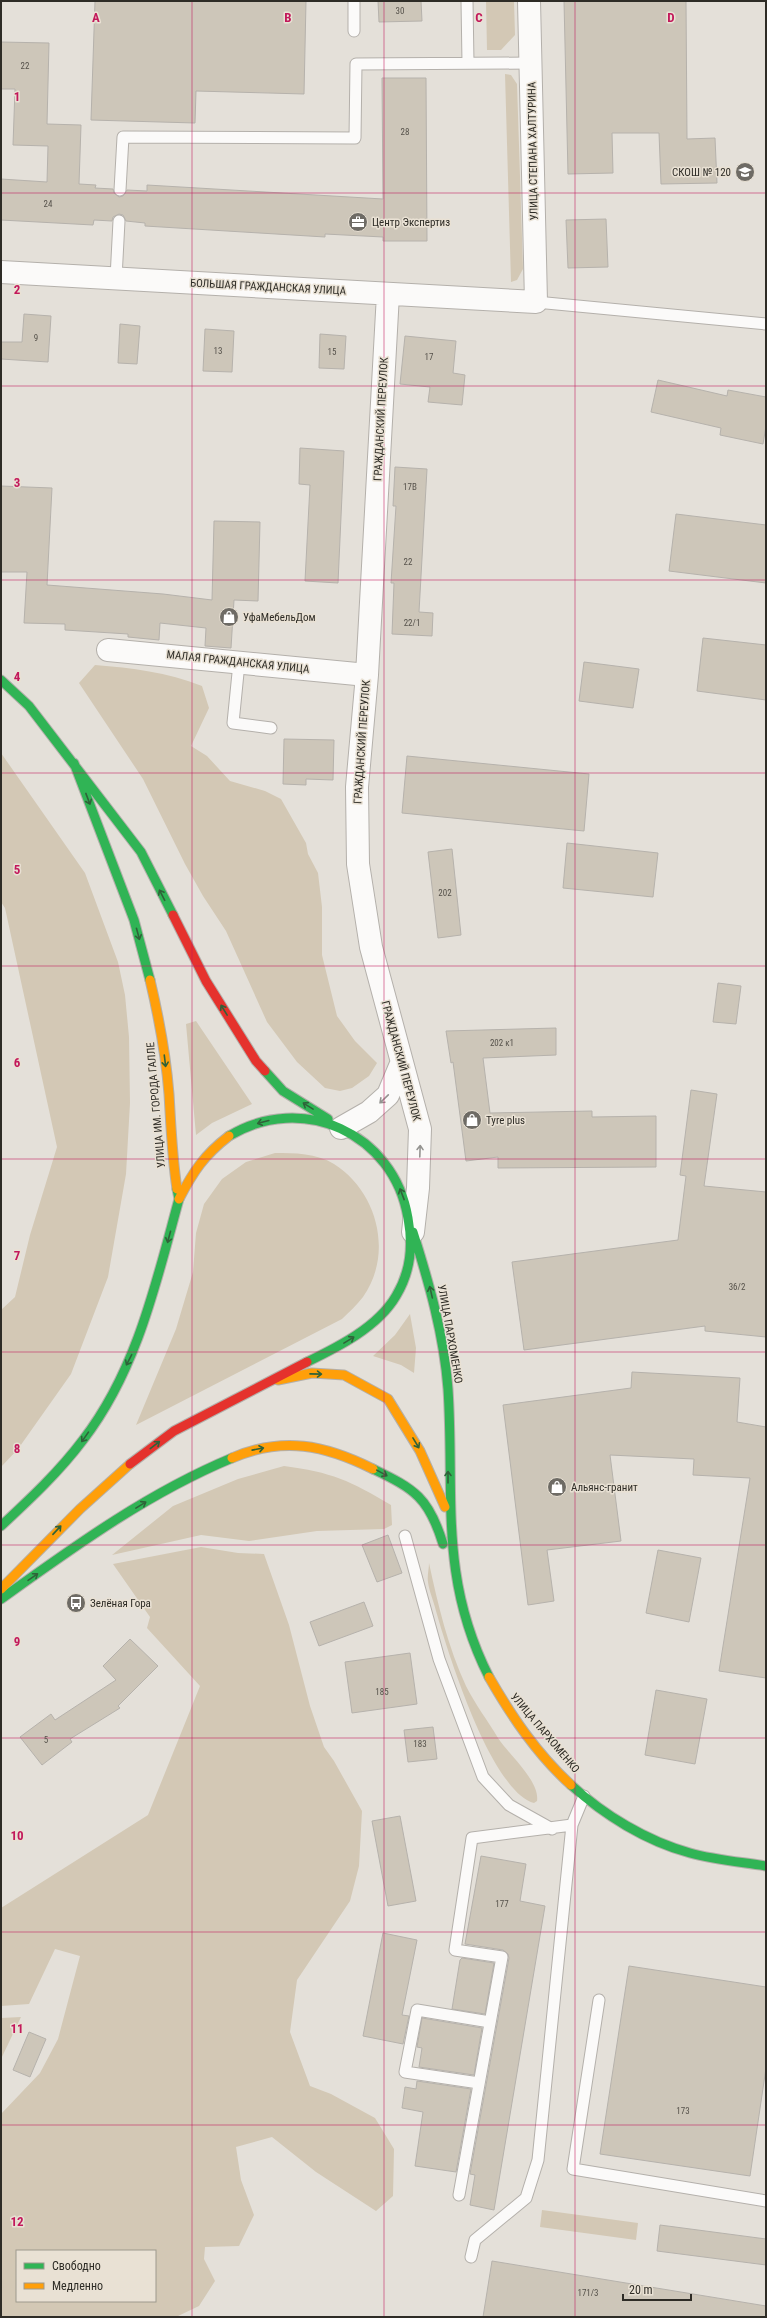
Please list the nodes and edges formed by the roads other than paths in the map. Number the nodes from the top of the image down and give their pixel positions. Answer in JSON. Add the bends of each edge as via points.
{"nodes":[{"id":1,"x":354,"y":1,"type":"edge"},
{"id":2,"x":467,"y":1,"type":"edge"},
{"id":3,"x":530,"y":1,"type":"edge"},
{"id":4,"x":354,"y":31,"type":"dead end"},
{"id":5,"x":531,"y":63,"type":"junction"},
{"id":6,"x":468,"y":64,"type":"junction"},
{"id":7,"x":120,"y":190,"type":"dead end"},
{"id":8,"x":119,"y":221,"type":"dead end"},
{"id":9,"x":1,"y":272,"type":"edge"},
{"id":10,"x":116,"y":278,"type":"junction"},
{"id":11,"x":388,"y":294,"type":"junction"},
{"id":12,"x":536,"y":302,"type":"junction"},
{"id":13,"x":766,"y":324,"type":"edge"},
{"id":14,"x":108,"y":650,"type":"dead end"},
{"id":15,"x":239,"y":663,"type":"junction"},
{"id":16,"x":367,"y":675,"type":"junction"},
{"id":17,"x":1,"y":680,"type":"edge"},
{"id":18,"x":271,"y":728,"type":"dead end"},
{"id":19,"x":74,"y":763,"type":"junction"},
{"id":20,"x":401,"y":1064,"type":"junction"},
{"id":21,"x":340,"y":1128,"type":"junction"},
{"id":22,"x":179,"y":1199,"type":"junction"},
{"id":23,"x":413,"y":1232,"type":"junction"},
{"id":24,"x":264,"y":1383,"type":"junction"},
{"id":25,"x":449,"y":1516,"type":"junction"},
{"id":26,"x":1,"y":1526,"type":"edge"},
{"id":27,"x":405,"y":1536,"type":"dead end"},
{"id":28,"x":1,"y":1589,"type":"edge"},
{"id":29,"x":458,"y":1592,"type":"junction"},
{"id":30,"x":1,"y":1599,"type":"edge"},
{"id":31,"x":584,"y":1796,"type":"junction"},
{"id":32,"x":572,"y":1826,"type":"junction"},
{"id":33,"x":552,"y":1829,"type":"junction"},
{"id":34,"x":766,"y":1866,"type":"edge"},
{"id":35,"x":599,"y":2000,"type":"dead end"},
{"id":36,"x":490,"y":2022,"type":"junction"},
{"id":37,"x":479,"y":2084,"type":"junction"},
{"id":38,"x":459,"y":2195,"type":"dead end"},
{"id":39,"x":766,"y":2201,"type":"edge"},
{"id":40,"x":471,"y":2257,"type":"dead end"}],
"edges":[{"from":1,"to":4,"type":"lane"},
{"from":2,"to":6,"type":"lane"},
{"from":3,"to":5,"type":"street","name":"УЛИЦА СТЕПАНА ХАЛТУРИНА"},
{"from":5,"to":6,"type":"lane"},
{"from":5,"to":12,"type":"street","name":"УЛИЦА СТЕПАНА ХАЛТУРИНА"},
{"from":6,"to":7,"type":"lane","via":[[356,64],[355,138],[123,137]]},
{"from":8,"to":10,"type":"lane"},
{"from":9,"to":10,"type":"street","name":"БОЛЬШАЯ ГРАЖДАНСКАЯ УЛИЦА"},
{"from":10,"to":11,"type":"street","name":"БОЛЬШАЯ ГРАЖДАНСКАЯ УЛИЦА"},
{"from":11,"to":12,"type":"street","name":"БОЛЬШАЯ ГРАЖДАНСКАЯ УЛИЦА"},
{"from":11,"to":16,"type":"street","name":"ГРАЖДАНСКИЙ ПЕРЕУЛОК"},
{"from":12,"to":13,"type":"lane"},
{"from":14,"to":15,"type":"street","name":"МАЛАЯ ГРАЖДАНСКАЯ УЛИЦА"},
{"from":15,"to":16,"type":"street","name":"МАЛАЯ ГРАЖДАНСКАЯ УЛИЦА"},
{"from":15,"to":18,"type":"lane","via":[[234,723]]},
{"from":16,"to":20,"type":"street","name":"ГРАЖДАНСКИЙ ПЕРЕУЛОК","via":[[357,788],[358,864],[372,947]]},
{"from":17,"to":19,"type":"main road","name":"УЛИЦА ИМ. ГОРОДА ГАЛЛЕ","via":[[29,706]]},
{"from":21,"to":19,"type":"main road","name":"УЛИЦА ИМ. ГОРОДА ГАЛЛЕ","one_way":true,"via":[[283,1091],[256,1061],[206,981],[141,852]]},
{"from":19,"to":22,"type":"main road","name":"УЛИЦА ИМ. ГОРОДА ГАЛЛЕ","one_way":true,"via":[[134,920],[154,997],[163,1040],[169,1094],[170,1149]]},
{"from":20,"to":21,"type":"street","one_way":true,"via":[[388,1095],[369,1112]]},
{"from":23,"to":20,"type":"street","name":"ГРАЖДАНСКИЙ ПЕРЕУЛОК","one_way":true,"via":[[418,1188],[420,1129]]},
{"from":21,"to":22,"type":"main road","one_way":true,"via":[[301,1118],[262,1122],[227,1138],[211,1150],[198,1164]]},
{"from":23,"to":21,"type":"main road","name":"УЛИЦА ПАРХОМЕНКО","one_way":true,"via":[[399,1187],[384,1159],[361,1139]]},
{"from":22,"to":26,"type":"main road","name":"УЛИЦА ИМ. ГОРОДА ГАЛЛЕ","one_way":true,"via":[[150,1308],[135,1347],[106,1405],[83,1440],[43,1487]]},
{"from":24,"to":23,"type":"main road","one_way":true,"via":[[312,1361],[352,1338],[376,1320],[391,1302],[405,1278]]},
{"from":25,"to":23,"type":"main road","name":"УЛИЦА ПАРХОМЕНКО","one_way":true,"via":[[448,1388],[432,1297]]},
{"from":24,"to":25,"type":"main road","name":"УЛИЦА ПАРХОМЕНКО","one_way":true,"via":[[312,1373],[344,1376],[388,1399],[420,1451]]},
{"from":28,"to":24,"type":"main road","one_way":true,"via":[[70,1516],[121,1472],[168,1436]]},
{"from":25,"to":29,"type":"main road","name":"УЛИЦА ПАРХОМЕНКО"},
{"from":27,"to":33,"type":"lane","via":[[439,1659],[483,1777],[509,1805]]},
{"from":30,"to":29,"type":"main road","one_way":true,"via":[[101,1530],[177,1482],[214,1463],[253,1450],[279,1445],[312,1446],[358,1461],[411,1490],[432,1511]]},
{"from":29,"to":31,"type":"main road","name":"УЛИЦА ПАРХОМЕНКО","via":[[470,1637],[495,1691],[555,1768]]},
{"from":31,"to":32,"type":"lane"},
{"from":31,"to":34,"type":"main road","name":"УЛИЦА ПАРХОМЕНКО","via":[[632,1829],[684,1852]]},
{"from":32,"to":33,"type":"lane"},
{"from":32,"to":40,"type":"lane","via":[[538,2160],[526,2198],[475,2240]]},
{"from":33,"to":36,"type":"lane","via":[[472,1838],[455,1950],[502,1958]]},
{"from":35,"to":39,"type":"lane","via":[[573,2169]]},
{"from":36,"to":37,"type":"lane"},
{"from":36,"to":37,"type":"lane","via":[[417,2010],[405,2072]]},
{"from":37,"to":38,"type":"lane"}]}
